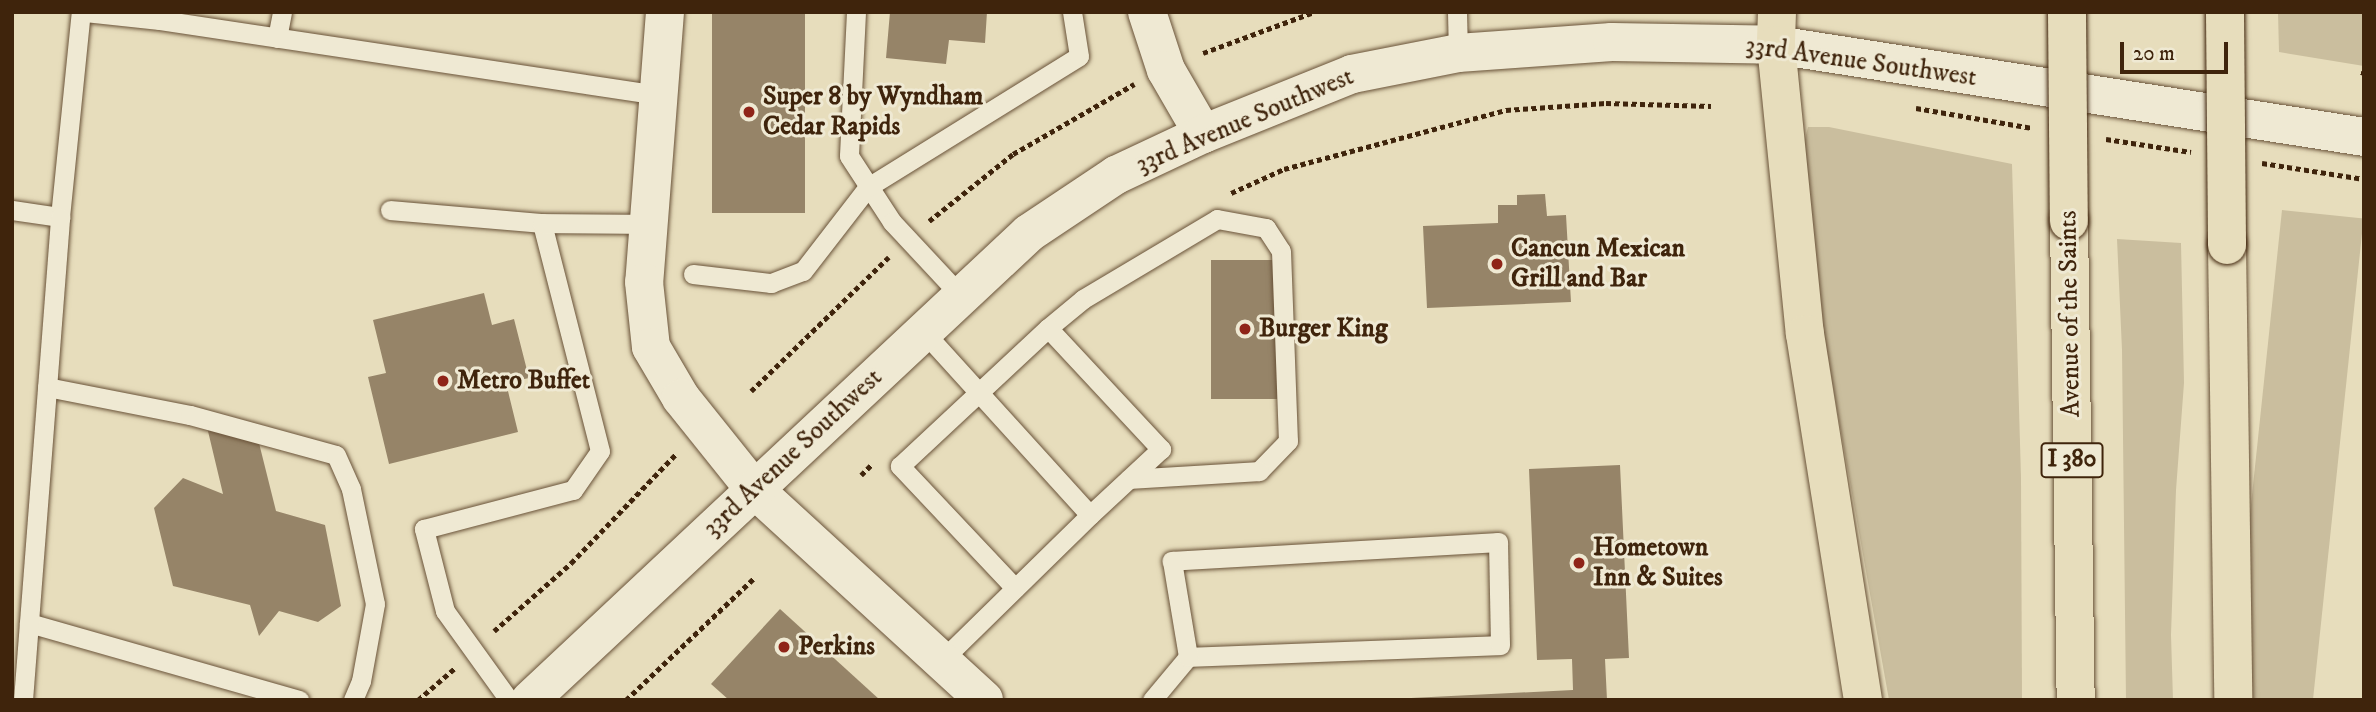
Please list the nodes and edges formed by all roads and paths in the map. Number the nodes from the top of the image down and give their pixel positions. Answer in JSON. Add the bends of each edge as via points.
{"nodes":[{"id":1,"x":83,"y":12,"type":"edge"},
{"id":2,"x":282,"y":12,"type":"edge"},
{"id":3,"x":665,"y":12,"type":"edge"},
{"id":4,"x":856,"y":12,"type":"edge"},
{"id":5,"x":1072,"y":12,"type":"edge"},
{"id":6,"x":1147,"y":12,"type":"edge"},
{"id":7,"x":1314,"y":12,"type":"edge"},
{"id":8,"x":1457,"y":12,"type":"edge"},
{"id":9,"x":2067,"y":12,"type":"edge"},
{"id":10,"x":2225,"y":12,"type":"edge"},
{"id":11,"x":161,"y":16,"type":"edge"},
{"id":12,"x":1777,"y":29,"type":"edge"},
{"id":13,"x":277,"y":38,"type":"junction"},
{"id":14,"x":1203,"y":53,"type":"dead end"},
{"id":15,"x":1458,"y":53,"type":"junction"},
{"id":16,"x":659,"y":95,"type":"junction"},
{"id":17,"x":1203,"y":134,"type":"junction"},
{"id":18,"x":2364,"y":137,"type":"edge"},
{"id":19,"x":868,"y":187,"type":"junction"},
{"id":20,"x":12,"y":210,"type":"edge"},
{"id":21,"x":390,"y":210,"type":"dead end"},
{"id":22,"x":60,"y":217,"type":"junction"},
{"id":23,"x":542,"y":223,"type":"junction"},
{"id":24,"x":649,"y":224,"type":"junction"},
{"id":25,"x":693,"y":274,"type":"dead end"},
{"id":26,"x":961,"y":296,"type":"junction"},
{"id":27,"x":1048,"y":328,"type":"junction"},
{"id":28,"x":923,"y":331,"type":"junction"},
{"id":29,"x":47,"y":387,"type":"junction"},
{"id":30,"x":979,"y":392,"type":"junction"},
{"id":31,"x":677,"y":453,"type":"dead end"},
{"id":32,"x":1129,"y":480,"type":"junction"},
{"id":33,"x":754,"y":489,"type":"junction"},
{"id":34,"x":1090,"y":515,"type":"junction"},
{"id":35,"x":754,"y":578,"type":"dead end"},
{"id":36,"x":1015,"y":588,"type":"junction"},
{"id":37,"x":29,"y":623,"type":"junction"},
{"id":38,"x":473,"y":651,"type":"junction"},
{"id":39,"x":1188,"y":657,"type":"junction"},
{"id":40,"x":941,"y":661,"type":"junction"},
{"id":41,"x":23,"y":700,"type":"edge"},
{"id":42,"x":299,"y":700,"type":"edge"},
{"id":43,"x":353,"y":700,"type":"edge"},
{"id":44,"x":418,"y":700,"type":"edge"},
{"id":45,"x":509,"y":700,"type":"edge"},
{"id":46,"x":530,"y":700,"type":"edge"},
{"id":47,"x":626,"y":700,"type":"edge"},
{"id":48,"x":984,"y":700,"type":"edge"},
{"id":49,"x":1152,"y":700,"type":"edge"},
{"id":50,"x":1863,"y":700,"type":"edge"},
{"id":51,"x":2076,"y":700,"type":"edge"},
{"id":52,"x":2233,"y":700,"type":"edge"}],
"edges":[{"from":1,"to":11,"type":"lane"},
{"from":1,"to":22,"type":"lane"},
{"from":2,"to":13,"type":"lane"},
{"from":3,"to":16,"type":"street"},
{"from":4,"to":19,"type":"lane","via":[[849,156]]},
{"from":5,"to":19,"type":"lane","via":[[1079,56]]},
{"from":6,"to":17,"type":"street","via":[[1166,70]]},
{"from":7,"to":14,"type":"path"},
{"from":8,"to":15,"type":"lane"},
{"from":9,"to":51,"type":"highway","name":"Avenue of the Saints","number":"I 380","bridge":true},
{"from":10,"to":52,"type":"highway","bridge":true},
{"from":11,"to":13,"type":"lane"},
{"from":12,"to":15,"type":"street","name":"33rd Avenue Southwest"},
{"from":12,"to":18,"type":"street","name":"33rd Avenue Southwest"},
{"from":12,"to":50,"type":"highway","via":[[1805,334]]},
{"from":13,"to":16,"type":"lane"},
{"from":15,"to":17,"type":"street","name":"33rd Avenue Southwest","via":[[1352,74]]},
{"from":16,"to":24,"type":"street"},
{"from":17,"to":26,"type":"street","name":"33rd Avenue Southwest","via":[[1116,175],[1029,233]]},
{"from":19,"to":25,"type":"lane","via":[[803,271],[771,283]]},
{"from":19,"to":26,"type":"lane","via":[[892,222]]},
{"from":20,"to":22,"type":"lane"},
{"from":21,"to":23,"type":"lane"},
{"from":22,"to":29,"type":"lane"},
{"from":23,"to":24,"type":"lane"},
{"from":23,"to":38,"type":"lane","via":[[600,451],[573,490],[424,529],[444,611]]},
{"from":24,"to":33,"type":"street","via":[[644,282],[651,347],[681,398]]},
{"from":26,"to":28,"type":"street","name":"33rd Avenue Southwest"},
{"from":27,"to":30,"type":"lane"},
{"from":27,"to":32,"type":"lane","via":[[1161,449]]},
{"from":27,"to":32,"type":"lane","via":[[1083,299],[1217,219],[1266,228],[1281,251],[1288,441],[1259,471]]},
{"from":28,"to":30,"type":"lane"},
{"from":28,"to":33,"type":"street","name":"33rd Avenue Southwest"},
{"from":29,"to":37,"type":"lane"},
{"from":29,"to":43,"type":"lane","via":[[190,415],[336,455],[351,489],[376,604]]},
{"from":30,"to":34,"type":"lane"},
{"from":30,"to":36,"type":"lane","via":[[900,466]]},
{"from":31,"to":38,"type":"path","via":[[571,563]]},
{"from":32,"to":34,"type":"lane"},
{"from":33,"to":40,"type":"street"},
{"from":33,"to":46,"type":"street","name":"33rd Avenue Southwest"},
{"from":34,"to":36,"type":"lane"},
{"from":35,"to":47,"type":"path"},
{"from":36,"to":40,"type":"lane"},
{"from":37,"to":41,"type":"lane"},
{"from":37,"to":42,"type":"lane"},
{"from":38,"to":44,"type":"path"},
{"from":38,"to":45,"type":"lane"},
{"from":39,"to":39,"type":"lane","via":[[1172,561],[1498,542],[1500,645]]},
{"from":39,"to":49,"type":"lane"},
{"from":40,"to":48,"type":"street"}]}
